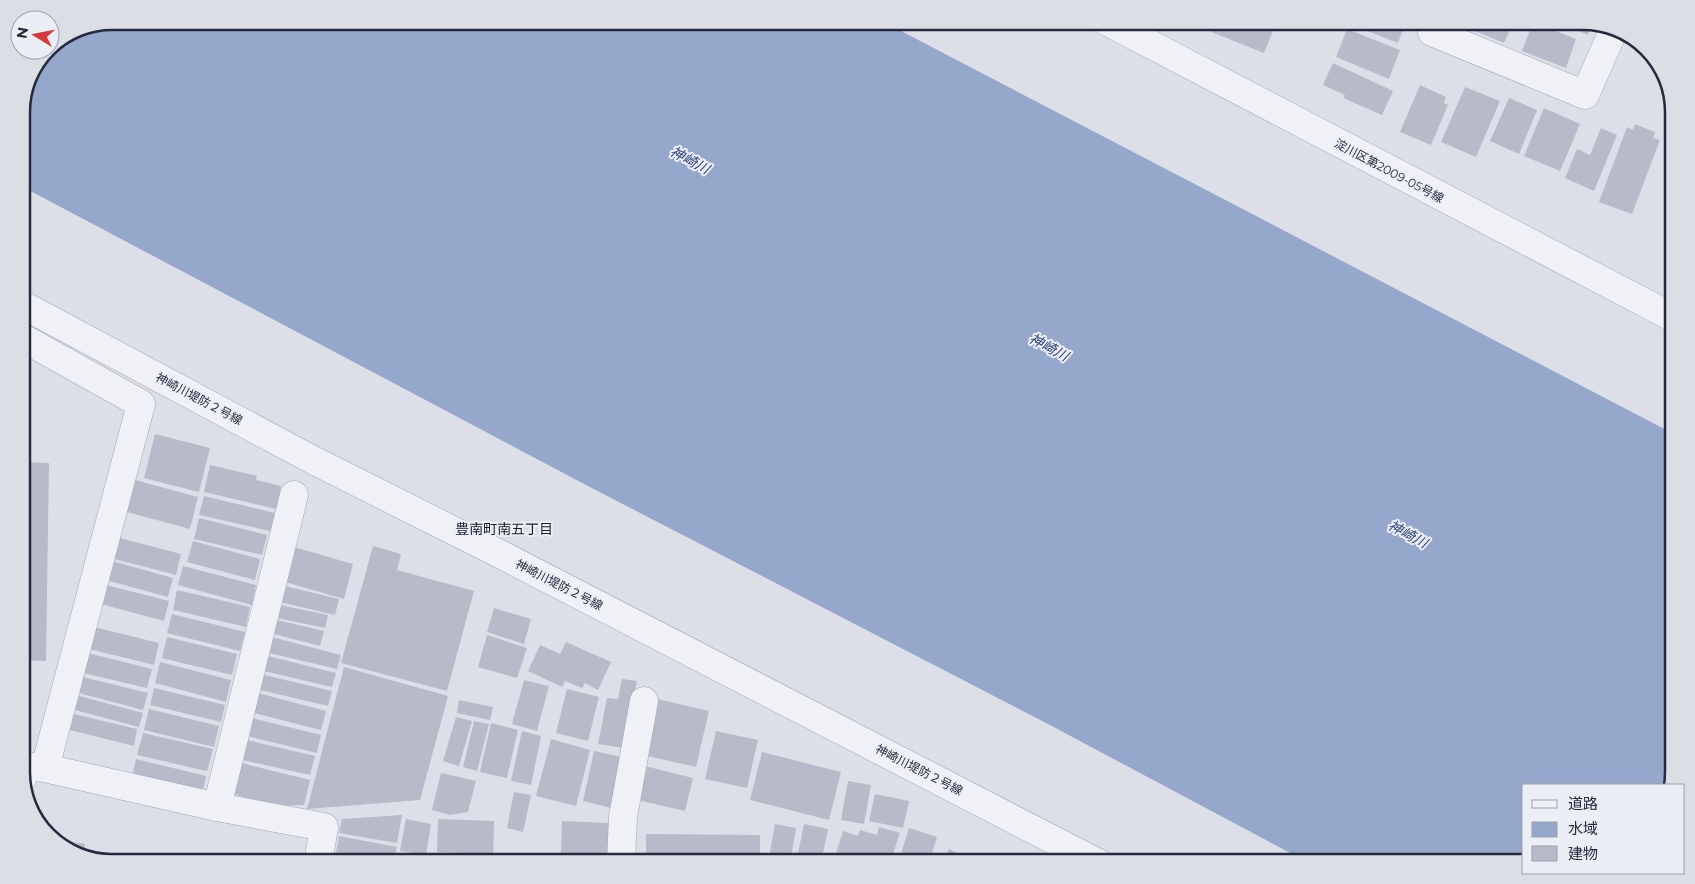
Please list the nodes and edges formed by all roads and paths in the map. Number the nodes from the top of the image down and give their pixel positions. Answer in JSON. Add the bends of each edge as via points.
{"nodes":[{"id":1,"x":1123,"y":30,"type":"edge"},
{"id":2,"x":1433,"y":30,"type":"edge"},
{"id":3,"x":1611,"y":35,"type":"edge"},
{"id":4,"x":30,"y":311,"type":"edge"},
{"id":5,"x":1665,"y":313,"type":"edge"},
{"id":6,"x":30,"y":342,"type":"edge"},
{"id":7,"x":294,"y":495,"type":"dead end"},
{"id":8,"x":644,"y":701,"type":"dead end"},
{"id":9,"x":33,"y":774,"type":"edge"},
{"id":10,"x":217,"y":807,"type":"junction"},
{"id":11,"x":320,"y":854,"type":"edge"},
{"id":12,"x":621,"y":854,"type":"edge"},
{"id":13,"x":1081,"y":854,"type":"edge"}],
"edges":[{"from":1,"to":5,"type":"street","name":"淀川区第2009-05号線"},
{"from":2,"to":3,"type":"street","via":[[1585,95]]},
{"from":4,"to":13,"type":"street","name":"神崎川堤防２号線","via":[[310,460],[498,553]]},
{"from":6,"to":9,"type":"street","via":[[141,404]]},
{"from":7,"to":10,"type":"street"},
{"from":8,"to":12,"type":"street","via":[[623,817]]},
{"from":9,"to":10,"type":"street"},
{"from":10,"to":11,"type":"street","via":[[324,827]]}]}
